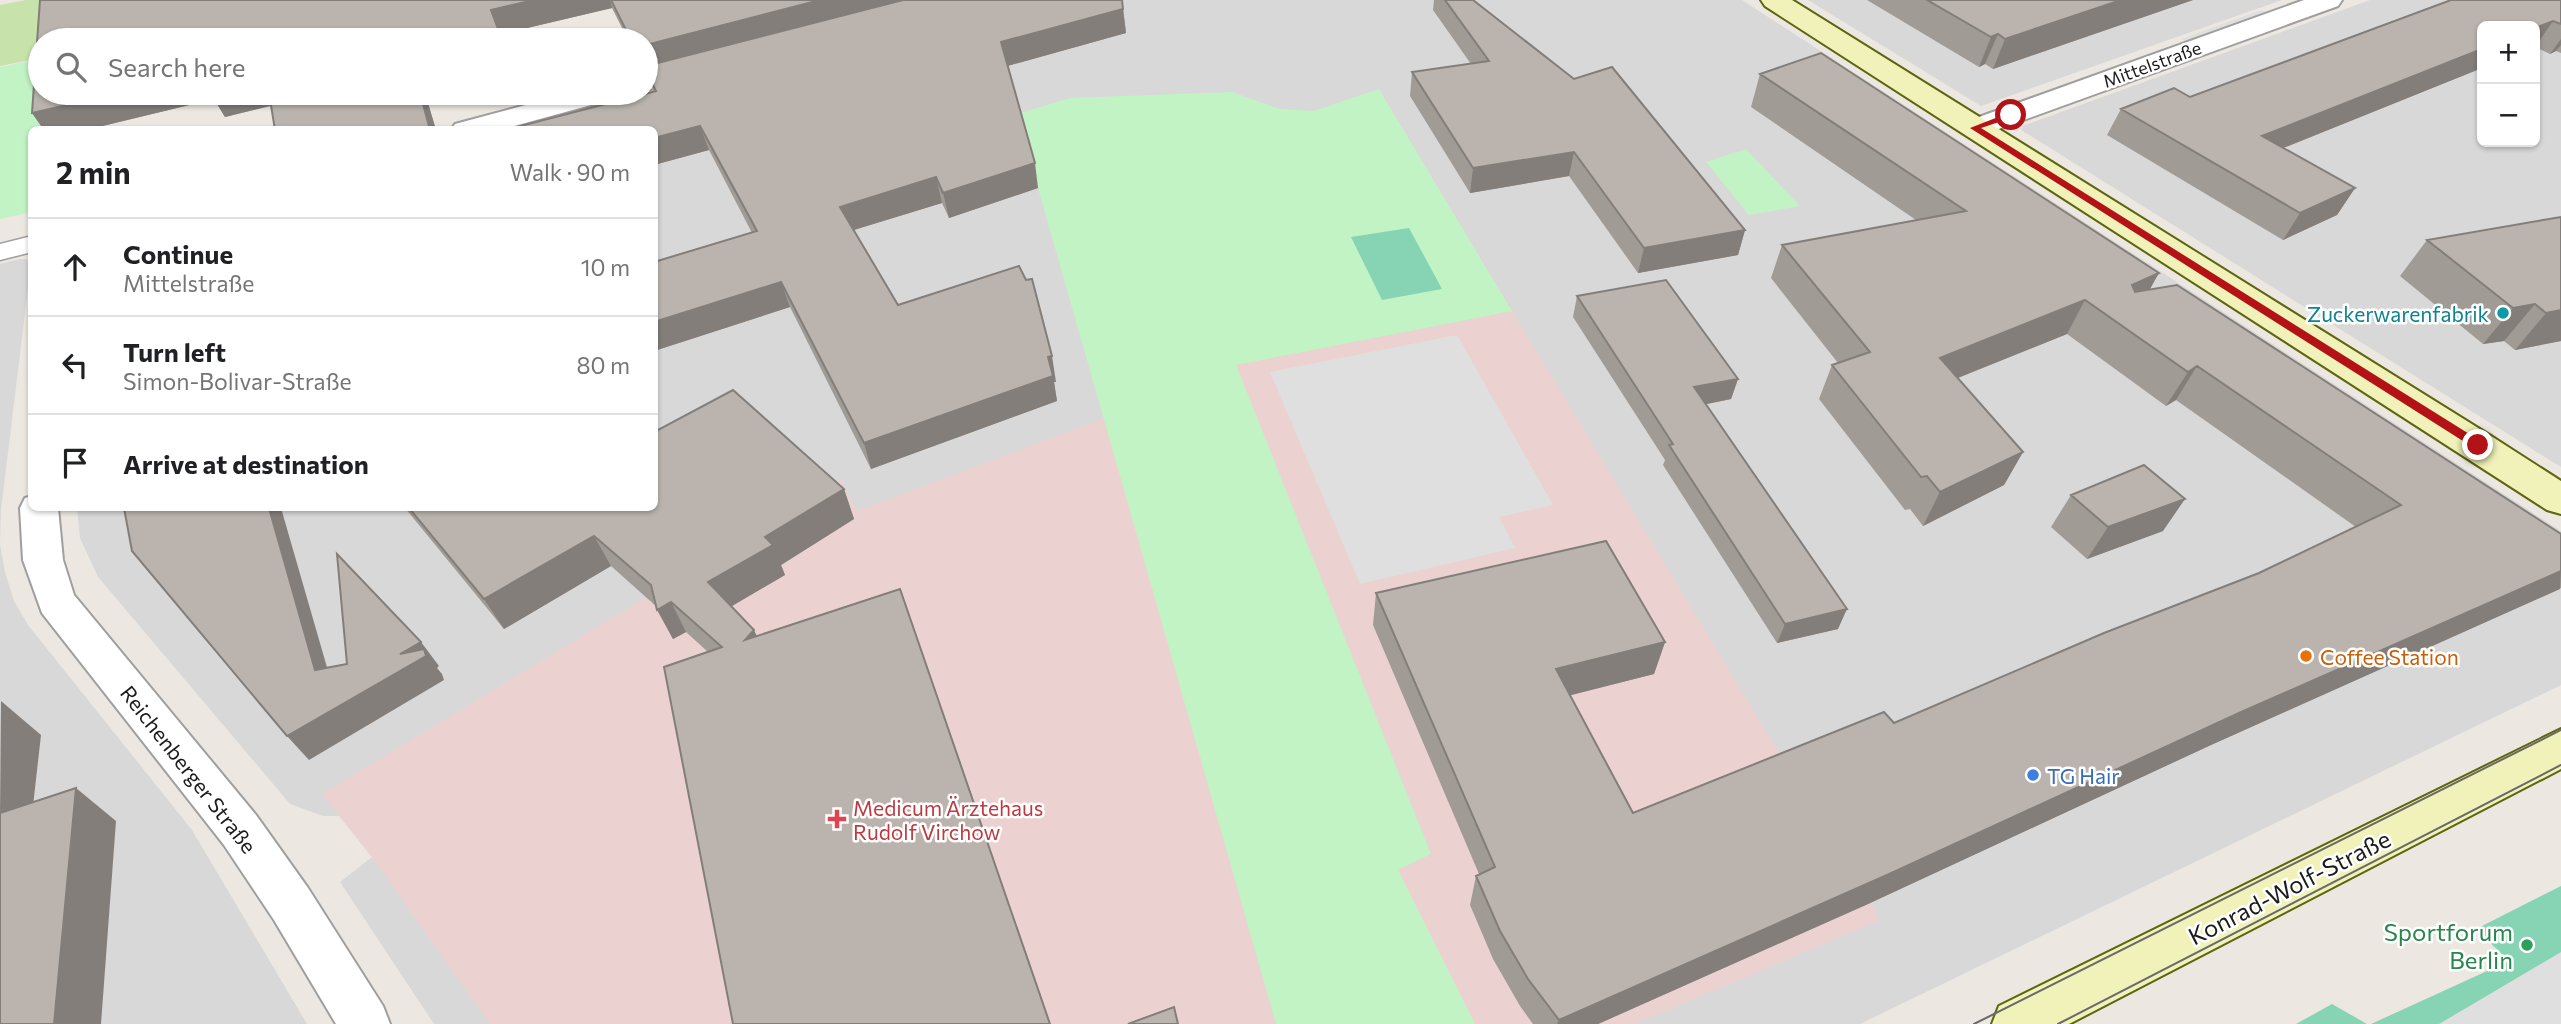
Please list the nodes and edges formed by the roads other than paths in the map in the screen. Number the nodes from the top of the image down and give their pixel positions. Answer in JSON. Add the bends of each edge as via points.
{"nodes":[{"id":1,"x":1773,"y":0,"type":"edge"},
{"id":2,"x":2329,"y":0,"type":"edge"},
{"id":3,"x":720,"y":62,"type":"edge"},
{"id":4,"x":658,"y":79,"type":"edge"},
{"id":5,"x":558,"y":105,"type":"edge"},
{"id":6,"x":480,"y":126,"type":"edge"},
{"id":7,"x":1975,"y":128,"type":"junction"},
{"id":8,"x":28,"y":245,"type":"edge"},
{"id":9,"x":0,"y":252,"type":"edge"},
{"id":10,"x":2561,"y":500,"type":"edge"},
{"id":11,"x":39,"y":511,"type":"edge"},
{"id":12,"x":2561,"y":748,"type":"edge"},
{"id":13,"x":365,"y":1024,"type":"edge"},
{"id":14,"x":2017,"y":1024,"type":"edge"}],
"edges":[{"from":1,"to":7,"type":"street"},
{"from":2,"to":7,"type":"street","name":"Mittelstraße"},
{"from":3,"to":4,"type":"street"},
{"from":5,"to":6,"type":"street"},
{"from":7,"to":10,"type":"street"},
{"from":8,"to":9,"type":"lane"},
{"from":11,"to":13,"type":"street","name":"Reichenberger Straße","via":[[43,560],[56,602],[240,830]]},
{"from":12,"to":14,"type":"street","name":"Konrad-Wolf-Straße"}]}
